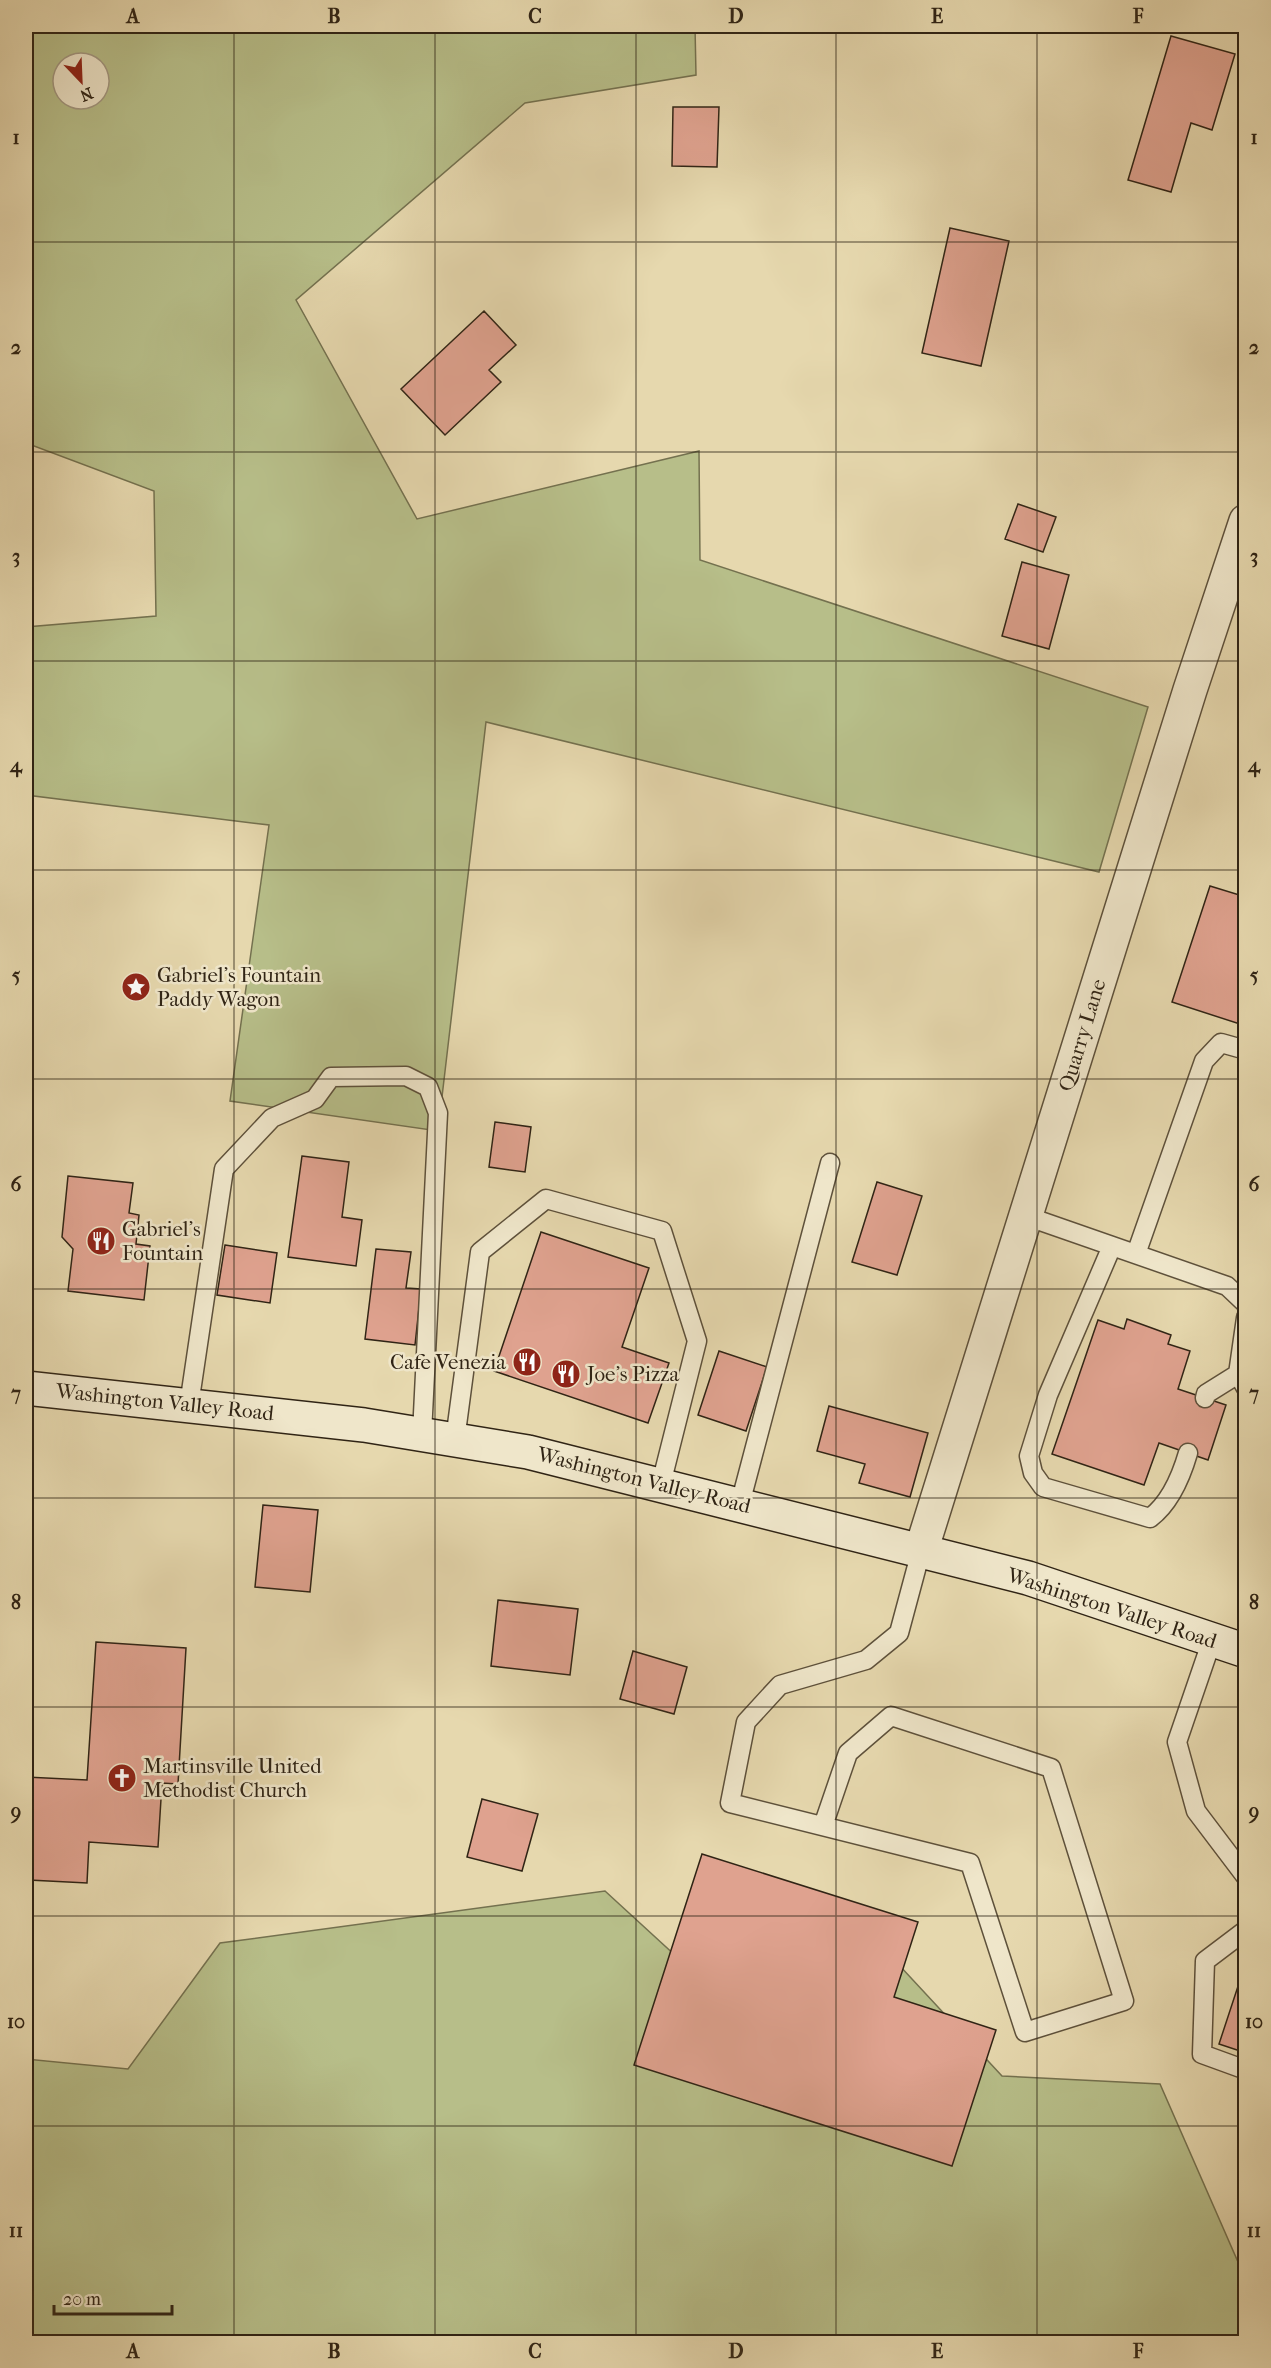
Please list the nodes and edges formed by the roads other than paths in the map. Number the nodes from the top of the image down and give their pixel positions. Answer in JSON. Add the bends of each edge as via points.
{"nodes":[{"id":1,"x":1245,"y":521,"type":"edge"},
{"id":2,"x":1245,"y":1050,"type":"edge"},
{"id":3,"x":830,"y":1163,"type":"dead end"},
{"id":4,"x":1026,"y":1216,"type":"junction"},
{"id":5,"x":1112,"y":1246,"type":"junction"},
{"id":6,"x":1136,"y":1254,"type":"junction"},
{"id":7,"x":1245,"y":1304,"type":"edge"},
{"id":8,"x":1245,"y":1318,"type":"edge"},
{"id":9,"x":1241,"y":1381,"type":"edge"},
{"id":10,"x":26,"y":1388,"type":"edge"},
{"id":11,"x":1205,"y":1398,"type":"dead end"},
{"id":12,"x":189,"y":1405,"type":"junction"},
{"id":13,"x":423,"y":1434,"type":"junction"},
{"id":14,"x":455,"y":1440,"type":"junction"},
{"id":15,"x":1188,"y":1453,"type":"dead end"},
{"id":16,"x":662,"y":1484,"type":"junction"},
{"id":17,"x":740,"y":1504,"type":"junction"},
{"id":18,"x":921,"y":1551,"type":"junction"},
{"id":19,"x":1212,"y":1640,"type":"junction"},
{"id":20,"x":1245,"y":1651,"type":"edge"},
{"id":21,"x":823,"y":1826,"type":"junction"},
{"id":22,"x":1245,"y":1877,"type":"edge"},
{"id":23,"x":1245,"y":1930,"type":"edge"},
{"id":24,"x":1245,"y":2070,"type":"edge"}],
"edges":[{"from":1,"to":4,"type":"street","name":"Quarry Lane"},
{"from":2,"to":6,"type":"lane","via":[[1221,1042],[1204,1061]]},
{"from":3,"to":17,"type":"lane"},
{"from":4,"to":5,"type":"lane"},
{"from":4,"to":18,"type":"street","name":"Quarry Lane"},
{"from":5,"to":6,"type":"lane"},
{"from":5,"to":15,"type":"lane","via":[[1048,1395],[1029,1456],[1033,1473],[1044,1487],[1150,1518],[1162,1509]]},
{"from":6,"to":7,"type":"lane","via":[[1227,1286]]},
{"from":8,"to":9,"type":"lane"},
{"from":9,"to":11,"type":"lane","via":[[1206,1394]]},
{"from":10,"to":12,"type":"street","name":"Washington Valley Road"},
{"from":12,"to":13,"type":"street","name":"Washington Valley Road"},
{"from":12,"to":13,"type":"lane","via":[[224,1169],[272,1118],[315,1099],[331,1077],[406,1076],[428,1087],[438,1113]]},
{"from":13,"to":14,"type":"street","name":"Washington Valley Road"},
{"from":14,"to":16,"type":"street","name":"Washington Valley Road","via":[[528,1452]]},
{"from":14,"to":16,"type":"lane","via":[[480,1252],[546,1199],[662,1231],[697,1341]]},
{"from":16,"to":17,"type":"street","name":"Washington Valley Road"},
{"from":17,"to":18,"type":"street","name":"Washington Valley Road"},
{"from":18,"to":19,"type":"street","name":"Washington Valley Road","via":[[1028,1578]]},
{"from":18,"to":21,"type":"lane","via":[[899,1633],[866,1660],[780,1685],[746,1722],[730,1803]]},
{"from":19,"to":20,"type":"street","name":"Washington Valley Road"},
{"from":19,"to":22,"type":"lane","via":[[1176,1742],[1196,1811]]},
{"from":21,"to":21,"type":"lane","via":[[970,1863],[1025,2032],[1124,2001],[1051,1768],[891,1716],[848,1753]]},
{"from":23,"to":24,"type":"lane","via":[[1205,1962],[1202,2054]]}]}
